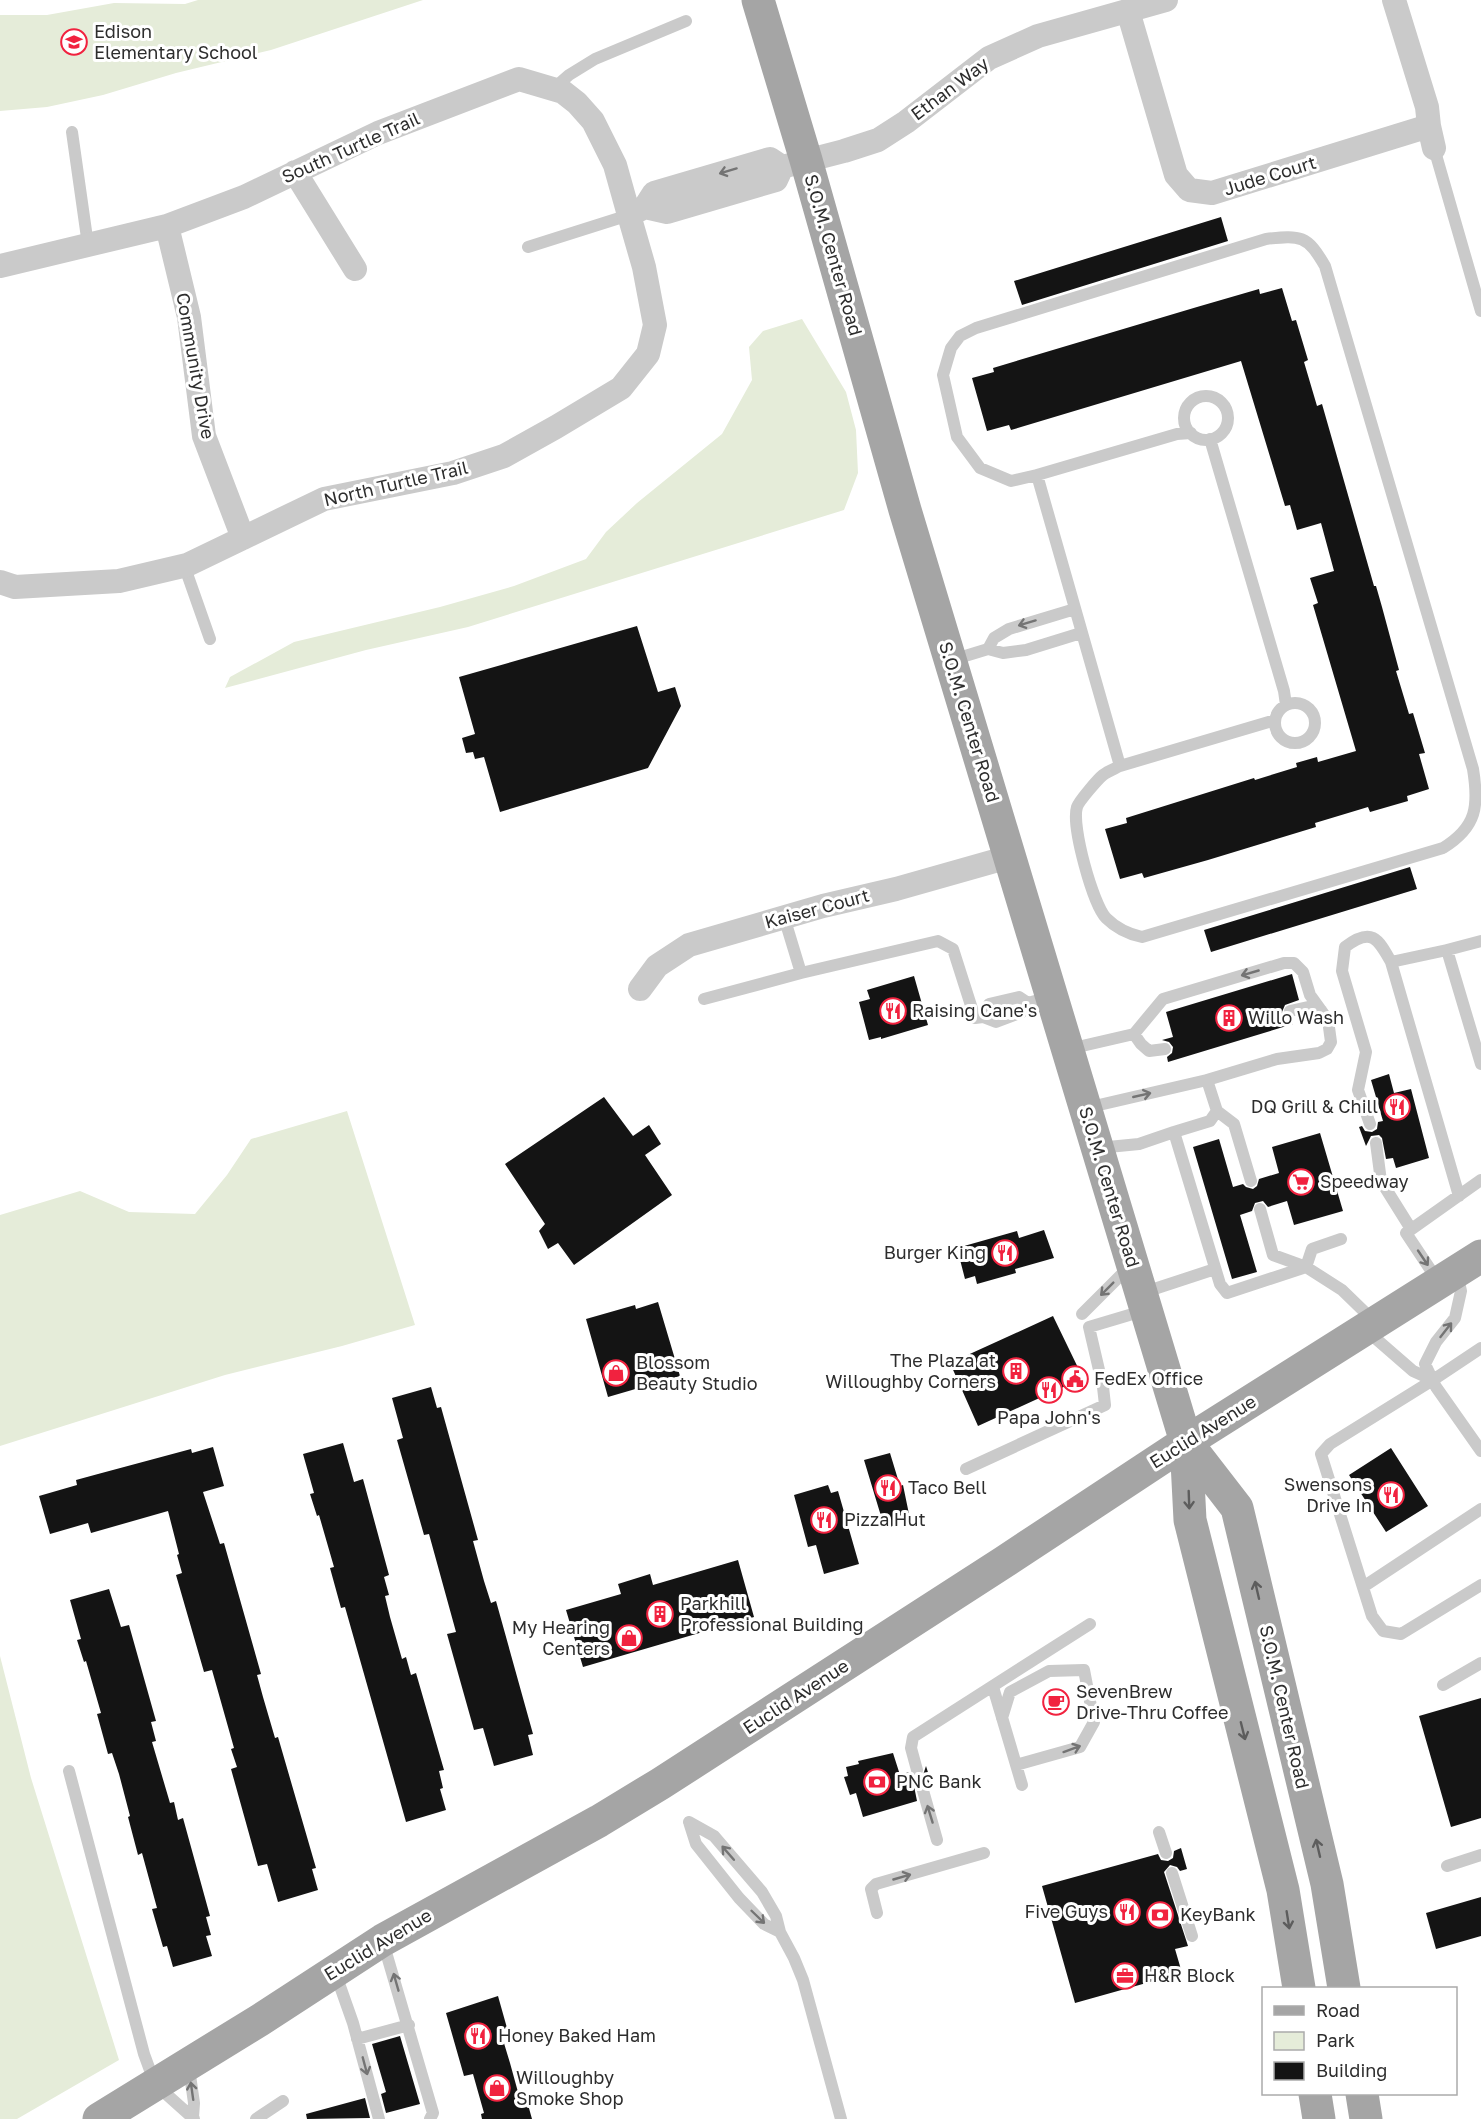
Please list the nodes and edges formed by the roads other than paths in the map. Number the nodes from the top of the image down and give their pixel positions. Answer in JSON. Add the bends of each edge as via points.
{"nodes":[{"id":1,"x":758,"y":0,"type":"edge"},
{"id":2,"x":1166,"y":0,"type":"edge"},
{"id":3,"x":1394,"y":0,"type":"edge"},
{"id":4,"x":1128,"y":11,"type":"junction"},
{"id":5,"x":686,"y":21,"type":"dead end"},
{"id":6,"x":553,"y":89,"type":"junction"},
{"id":7,"x":72,"y":132,"type":"dead end"},
{"id":8,"x":1432,"y":137,"type":"junction"},
{"id":9,"x":794,"y":164,"type":"junction"},
{"id":10,"x":295,"y":172,"type":"junction"},
{"id":11,"x":637,"y":211,"type":"junction"},
{"id":12,"x":167,"y":226,"type":"junction"},
{"id":13,"x":88,"y":245,"type":"junction"},
{"id":14,"x":528,"y":247,"type":"dead end"},
{"id":15,"x":0,"y":266,"type":"edge"},
{"id":16,"x":355,"y":269,"type":"dead end"},
{"id":17,"x":1481,"y":311,"type":"edge"},
{"id":18,"x":1191,"y":433,"type":"junction"},
{"id":19,"x":1210,"y":439,"type":"junction"},
{"id":20,"x":1037,"y":475,"type":"junction"},
{"id":21,"x":243,"y":538,"type":"junction"},
{"id":22,"x":184,"y":565,"type":"junction"},
{"id":23,"x":0,"y":582,"type":"edge"},
{"id":24,"x":1074,"y":609,"type":"junction"},
{"id":25,"x":1081,"y":633,"type":"junction"},
{"id":26,"x":210,"y":639,"type":"dead end"},
{"id":27,"x":988,"y":649,"type":"junction"},
{"id":28,"x":951,"y":660,"type":"junction"},
{"id":29,"x":1287,"y":705,"type":"junction"},
{"id":30,"x":1275,"y":720,"type":"junction"},
{"id":31,"x":1120,"y":766,"type":"junction"},
{"id":32,"x":1009,"y":857,"type":"junction"},
{"id":33,"x":784,"y":917,"type":"junction"},
{"id":34,"x":1481,"y":941,"type":"edge"},
{"id":35,"x":1447,"y":950,"type":"junction"},
{"id":36,"x":1391,"y":962,"type":"junction"},
{"id":37,"x":801,"y":974,"type":"junction"},
{"id":38,"x":640,"y":989,"type":"dead end"},
{"id":39,"x":704,"y":999,"type":"dead end"},
{"id":40,"x":1040,"y":999,"type":"junction"},
{"id":41,"x":1321,"y":1010,"type":"junction"},
{"id":42,"x":1290,"y":1011,"type":"dead end"},
{"id":43,"x":983,"y":1017,"type":"junction"},
{"id":44,"x":1134,"y":1034,"type":"junction"},
{"id":45,"x":1068,"y":1049,"type":"junction"},
{"id":46,"x":1165,"y":1049,"type":"dead end"},
{"id":47,"x":1481,"y":1064,"type":"edge"},
{"id":48,"x":1207,"y":1080,"type":"junction"},
{"id":49,"x":1085,"y":1108,"type":"junction"},
{"id":50,"x":1217,"y":1111,"type":"junction"},
{"id":51,"x":1370,"y":1124,"type":"dead end"},
{"id":52,"x":1174,"y":1132,"type":"junction"},
{"id":53,"x":1376,"y":1143,"type":"dead end"},
{"id":54,"x":1098,"y":1148,"type":"junction"},
{"id":55,"x":1481,"y":1180,"type":"edge"},
{"id":56,"x":1251,"y":1181,"type":"dead end"},
{"id":57,"x":1459,"y":1196,"type":"junction"},
{"id":58,"x":1260,"y":1209,"type":"dead end"},
{"id":59,"x":1409,"y":1231,"type":"junction"},
{"id":60,"x":1341,"y":1239,"type":"dead end"},
{"id":61,"x":1306,"y":1267,"type":"junction"},
{"id":62,"x":1215,"y":1269,"type":"junction"},
{"id":63,"x":1459,"y":1270,"type":"edge"},
{"id":64,"x":1140,"y":1289,"type":"junction"},
{"id":65,"x":1082,"y":1314,"type":"dead end"},
{"id":66,"x":1370,"y":1326,"type":"junction"},
{"id":67,"x":1481,"y":1348,"type":"edge"},
{"id":68,"x":1434,"y":1383,"type":"junction"},
{"id":69,"x":1186,"y":1442,"type":"junction"},
{"id":70,"x":1481,"y":1451,"type":"edge"},
{"id":71,"x":966,"y":1469,"type":"dead end"},
{"id":72,"x":1481,"y":1509,"type":"edge"},
{"id":73,"x":1481,"y":1585,"type":"edge"},
{"id":74,"x":1363,"y":1587,"type":"junction"},
{"id":75,"x":1090,"y":1624,"type":"dead end"},
{"id":76,"x":1481,"y":1663,"type":"edge"},
{"id":77,"x":1443,"y":1685,"type":"dead end"},
{"id":78,"x":993,"y":1687,"type":"junction"},
{"id":79,"x":1002,"y":1718,"type":"junction"},
{"id":80,"x":1016,"y":1766,"type":"junction"},
{"id":81,"x":917,"y":1770,"type":"dead end"},
{"id":82,"x":69,"y":1771,"type":"dead end"},
{"id":83,"x":1022,"y":1785,"type":"dead end"},
{"id":84,"x":922,"y":1787,"type":"dead end"},
{"id":85,"x":1159,"y":1832,"type":"dead end"},
{"id":86,"x":937,"y":1840,"type":"dead end"},
{"id":87,"x":984,"y":1853,"type":"dead end"},
{"id":88,"x":1166,"y":1853,"type":"dead end"},
{"id":89,"x":1481,"y":1855,"type":"edge"},
{"id":90,"x":1447,"y":1866,"type":"dead end"},
{"id":91,"x":1172,"y":1873,"type":"dead end"},
{"id":92,"x":877,"y":1913,"type":"dead end"},
{"id":93,"x":780,"y":1932,"type":"junction"},
{"id":94,"x":1192,"y":1936,"type":"dead end"},
{"id":95,"x":383,"y":1940,"type":"junction"},
{"id":96,"x":334,"y":1971,"type":"junction"},
{"id":97,"x":1299,"y":1987,"type":"edge"},
{"id":98,"x":1344,"y":1987,"type":"edge"},
{"id":99,"x":409,"y":2025,"type":"junction"},
{"id":100,"x":357,"y":2039,"type":"junction"},
{"id":101,"x":188,"y":2064,"type":"junction"},
{"id":102,"x":155,"y":2084,"type":"junction"},
{"id":103,"x":1315,"y":2095,"type":"edge"},
{"id":104,"x":1362,"y":2095,"type":"edge"},
{"id":105,"x":283,"y":2101,"type":"dead end"},
{"id":106,"x":194,"y":2118,"type":"edge"},
{"id":107,"x":99,"y":2119,"type":"edge"},
{"id":108,"x":256,"y":2119,"type":"edge"},
{"id":109,"x":379,"y":2119,"type":"edge"},
{"id":110,"x":430,"y":2119,"type":"edge"},
{"id":111,"x":841,"y":2119,"type":"edge"},
{"id":112,"x":1319,"y":2119,"type":"edge"},
{"id":113,"x":1366,"y":2119,"type":"edge"}],
"edges":[{"from":1,"to":9,"type":"main road","name":"S.O.M. Center Road"},
{"from":2,"to":4,"type":"street","name":"Ethan Way"},
{"from":3,"to":8,"type":"street","via":[[1427,107]]},
{"from":4,"to":8,"type":"street","name":"Jude Court","via":[[1176,175],[1190,190],[1212,194]]},
{"from":4,"to":9,"type":"street","name":"Ethan Way","via":[[1038,36],[989,58],[878,140]]},
{"from":5,"to":6,"type":"lane","via":[[595,58]]},
{"from":6,"to":10,"type":"street","name":"South Turtle Trail","via":[[519,79],[378,133]]},
{"from":6,"to":11,"type":"street","name":"South Turtle Trail","via":[[578,103],[593,121]]},
{"from":7,"to":13,"type":"lane"},
{"from":8,"to":17,"type":"lane"},
{"from":9,"to":11,"type":"street","via":[[776,180],[667,212]]},
{"from":9,"to":28,"type":"main road","name":"S.O.M. Center Road"},
{"from":10,"to":12,"type":"street","name":"South Turtle Trail","via":[[244,197]]},
{"from":10,"to":16,"type":"street"},
{"from":11,"to":14,"type":"lane"},
{"from":11,"to":21,"type":"street","name":"North Turtle Trail","via":[[655,325],[648,354],[621,388],[504,456],[453,474],[324,499]]},
{"from":12,"to":13,"type":"street","name":"South Turtle Trail"},
{"from":12,"to":21,"type":"street","name":"Community Drive","via":[[189,317],[204,436]]},
{"from":13,"to":15,"type":"street","name":"South Turtle Trail"},
{"from":18,"to":19,"type":"lane","via":[[1196,438]]},
{"from":18,"to":19,"type":"lane","via":[[1185,420],[1188,407],[1199,398],[1213,397],[1224,406],[1228,420],[1223,432]]},
{"from":18,"to":20,"type":"lane"},
{"from":19,"to":29,"type":"lane"},
{"from":20,"to":24,"type":"lane"},
{"from":20,"to":31,"type":"lane","via":[[1011,481],[980,468],[957,437],[943,375],[951,348],[960,336],[1266,239],[1305,239],[1316,249],[1325,266],[1473,769],[1477,795],[1473,819],[1457,839],[1443,848],[1142,937],[1125,933],[1098,905],[1076,826],[1077,806],[1102,776]]},
{"from":21,"to":22,"type":"street","name":"North Turtle Trail"},
{"from":22,"to":23,"type":"street","name":"North Turtle Trail","via":[[119,581],[15,587]]},
{"from":22,"to":26,"type":"lane"},
{"from":24,"to":25,"type":"lane"},
{"from":24,"to":27,"type":"lane","one_way":true,"via":[[999,634]]},
{"from":25,"to":27,"type":"lane","via":[[1026,650],[1003,653]]},
{"from":25,"to":31,"type":"lane"},
{"from":27,"to":28,"type":"lane"},
{"from":28,"to":32,"type":"main road","name":"S.O.M. Center Road"},
{"from":29,"to":30,"type":"lane"},
{"from":29,"to":30,"type":"lane","via":[[1300,703],[1311,711],[1315,723],[1311,735],[1300,742],[1288,742],[1278,734]]},
{"from":30,"to":31,"type":"lane"},
{"from":32,"to":33,"type":"street","name":"Kaiser Court"},
{"from":32,"to":40,"type":"main road","name":"S.O.M. Center Road"},
{"from":33,"to":37,"type":"lane"},
{"from":33,"to":38,"type":"street","name":"Kaiser Court","via":[[689,945],[657,966]]},
{"from":34,"to":35,"type":"lane"},
{"from":35,"to":36,"type":"lane"},
{"from":35,"to":47,"type":"lane"},
{"from":36,"to":51,"type":"lane","via":[[1380,941],[1371,937],[1356,938],[1345,946],[1342,971],[1366,1052],[1358,1089]]},
{"from":36,"to":57,"type":"lane"},
{"from":37,"to":39,"type":"lane"},
{"from":37,"to":43,"type":"lane","via":[[938,941],[953,949],[975,1018]]},
{"from":40,"to":43,"type":"lane","via":[[1022,1012],[996,1022]]},
{"from":40,"to":43,"type":"lane","via":[[1018,997],[989,1004]]},
{"from":40,"to":45,"type":"main road","name":"S.O.M. Center Road"},
{"from":41,"to":42,"type":"lane","via":[[1308,1006]]},
{"from":41,"to":44,"type":"lane","one_way":true,"via":[[1310,995],[1303,972],[1294,963],[1284,963],[1163,999]]},
{"from":41,"to":48,"type":"lane","via":[[1331,1032],[1327,1049]]},
{"from":44,"to":45,"type":"lane"},
{"from":44,"to":46,"type":"lane","via":[[1149,1051]]},
{"from":45,"to":49,"type":"main road","name":"S.O.M. Center Road"},
{"from":49,"to":48,"type":"lane","one_way":true},
{"from":48,"to":50,"type":"lane"},
{"from":49,"to":54,"type":"main road","name":"S.O.M. Center Road"},
{"from":50,"to":52,"type":"lane","via":[[1210,1121]]},
{"from":50,"to":56,"type":"lane","via":[[1234,1124]]},
{"from":52,"to":54,"type":"lane","via":[[1139,1144]]},
{"from":52,"to":62,"type":"lane"},
{"from":53,"to":59,"type":"lane","via":[[1381,1181]]},
{"from":54,"to":64,"type":"main road","name":"S.O.M. Center Road"},
{"from":55,"to":57,"type":"lane"},
{"from":57,"to":59,"type":"lane"},
{"from":58,"to":61,"type":"lane","via":[[1273,1255]]},
{"from":59,"to":63,"type":"lane","one_way":true},
{"from":60,"to":61,"type":"lane","via":[[1312,1249]]},
{"from":61,"to":62,"type":"lane","via":[[1227,1293]]},
{"from":61,"to":66,"type":"lane","via":[[1342,1290]]},
{"from":62,"to":64,"type":"lane"},
{"from":63,"to":66,"type":"main road","name":"Euclid Avenue"},
{"from":68,"to":63,"type":"lane","one_way":true,"via":[[1425,1364],[1455,1318],[1461,1291]]},
{"from":64,"to":65,"type":"lane","one_way":true},
{"from":64,"to":69,"type":"main road","name":"S.O.M. Center Road"},
{"from":64,"to":71,"type":"lane","via":[[1089,1327],[1105,1405]]},
{"from":66,"to":68,"type":"lane","via":[[1413,1371]]},
{"from":66,"to":69,"type":"main road","name":"Euclid Avenue"},
{"from":67,"to":68,"type":"lane"},
{"from":68,"to":70,"type":"lane"},
{"from":68,"to":74,"type":"lane","via":[[1330,1444],[1321,1454]]},
{"from":69,"to":95,"type":"main road","name":"Euclid Avenue","via":[[660,1784]]},
{"from":69,"to":97,"type":"main road","name":"S.O.M. Center Road","one_way":true,"via":[[1190,1520],[1283,1890]]},
{"from":98,"to":69,"type":"main road","name":"S.O.M. Center Road","one_way":true,"via":[[1327,1884],[1237,1508]]},
{"from":72,"to":74,"type":"lane"},
{"from":73,"to":74,"type":"lane","via":[[1401,1634],[1383,1631],[1372,1616]]},
{"from":75,"to":78,"type":"lane"},
{"from":76,"to":77,"type":"lane"},
{"from":78,"to":79,"type":"lane"},
{"from":78,"to":81,"type":"lane","via":[[913,1737],[911,1748]]},
{"from":79,"to":80,"type":"lane"},
{"from":80,"to":79,"type":"lane","one_way":true,"via":[[1080,1747],[1094,1722],[1084,1670],[1049,1671],[1010,1692]]},
{"from":80,"to":83,"type":"lane"},
{"from":82,"to":102,"type":"lane"},
{"from":86,"to":84,"type":"lane","one_way":true},
{"from":85,"to":88,"type":"lane"},
{"from":92,"to":87,"type":"lane","one_way":true,"via":[[871,1889],[876,1884]]},
{"from":89,"to":90,"type":"lane"},
{"from":91,"to":94,"type":"lane"},
{"from":93,"to":93,"type":"lane","one_way":true,"via":[[762,1892],[714,1836],[689,1822],[696,1844],[739,1898],[764,1924]]},
{"from":93,"to":111,"type":"lane","via":[[803,1980]]},
{"from":95,"to":96,"type":"main road","name":"Euclid Avenue"},
{"from":99,"to":95,"type":"lane","one_way":true},
{"from":96,"to":100,"type":"lane"},
{"from":96,"to":101,"type":"main road","name":"Euclid Avenue"},
{"from":99,"to":100,"type":"lane"},
{"from":99,"to":110,"type":"lane","via":[[433,2114]]},
{"from":100,"to":109,"type":"lane","one_way":true},
{"from":101,"to":102,"type":"main road","name":"Euclid Avenue"},
{"from":106,"to":101,"type":"lane","one_way":true},
{"from":102,"to":106,"type":"lane"},
{"from":102,"to":107,"type":"main road","name":"Euclid Avenue"},
{"from":103,"to":112,"type":"main road"},
{"from":104,"to":113,"type":"main road"},
{"from":105,"to":108,"type":"lane"}]}
